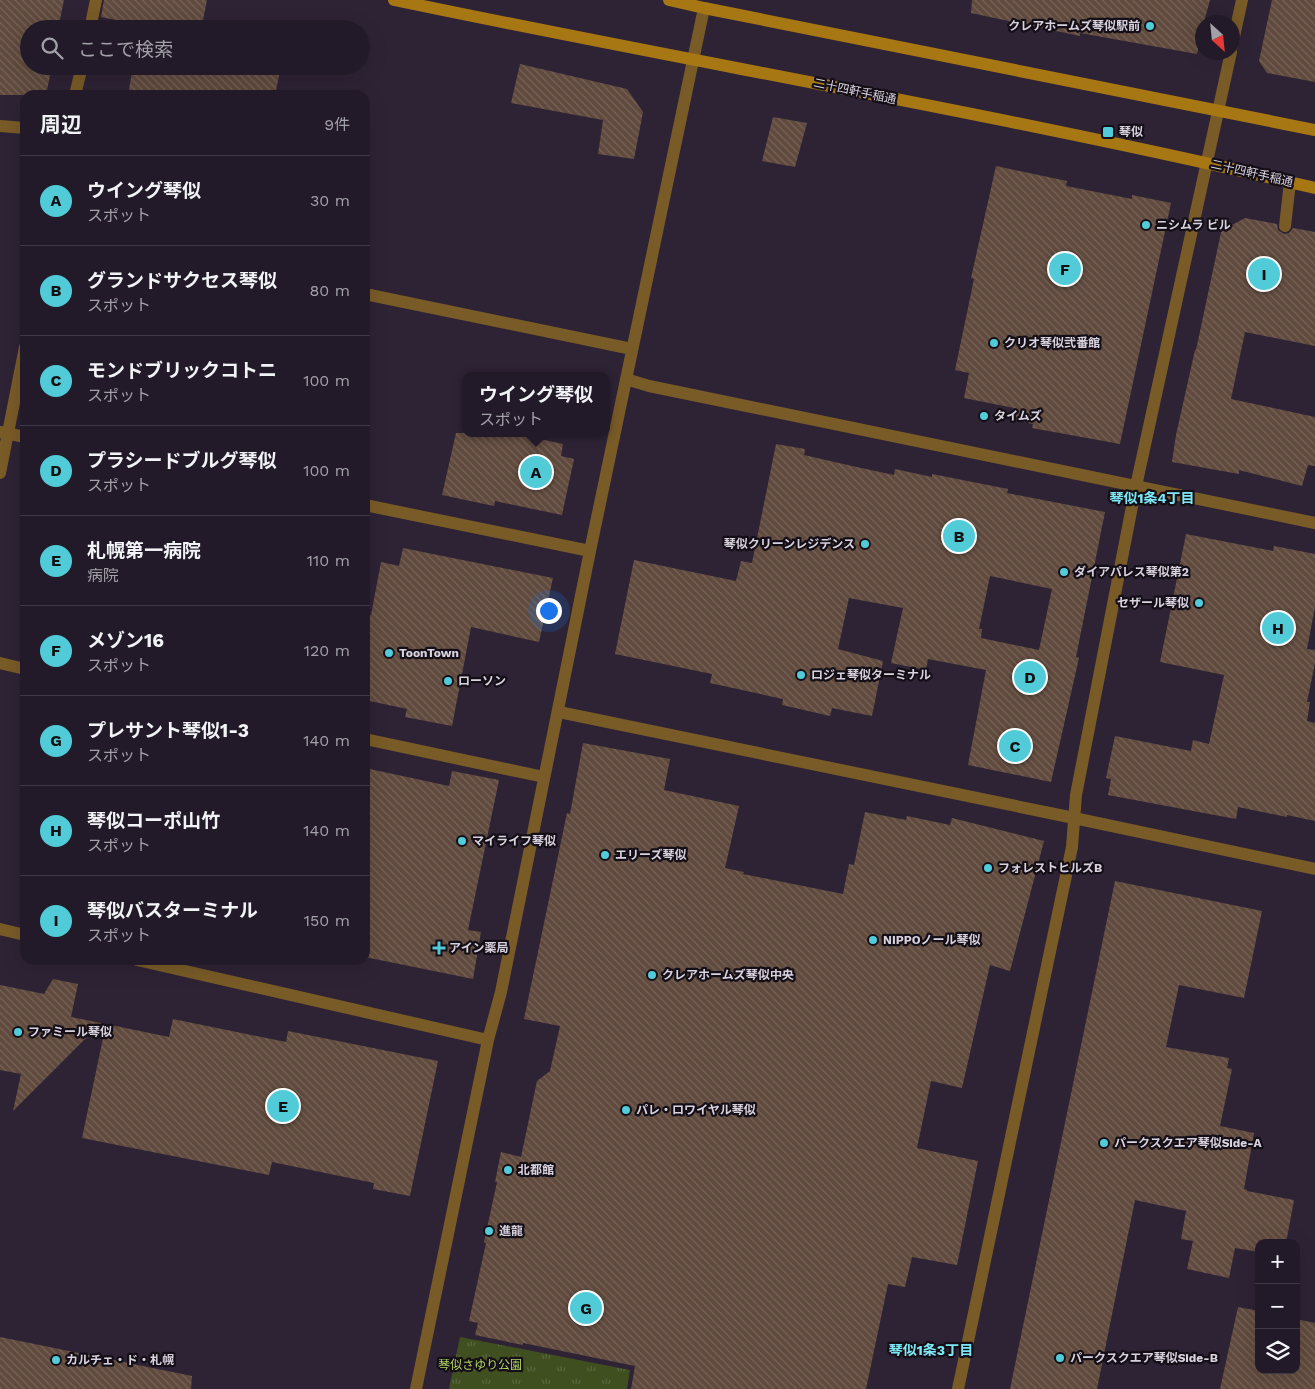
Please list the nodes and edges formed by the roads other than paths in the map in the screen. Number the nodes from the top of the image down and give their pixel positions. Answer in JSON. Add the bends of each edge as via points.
{"nodes":[{"id":1,"x":96,"y":0,"type":"edge"},
{"id":2,"x":394,"y":0,"type":"edge"},
{"id":3,"x":669,"y":0,"type":"edge"},
{"id":4,"x":1242,"y":0,"type":"edge"},
{"id":5,"x":705,"y":4,"type":"edge"},
{"id":6,"x":1239,"y":15,"type":"edge"},
{"id":7,"x":92,"y":20,"type":"edge"},
{"id":8,"x":693,"y":59,"type":"junction"},
{"id":9,"x":1229,"y":60,"type":"edge"},
{"id":10,"x":80,"y":75,"type":"edge"},
{"id":11,"x":77,"y":90,"type":"edge"},
{"id":12,"x":1218,"y":112,"type":"junction"},
{"id":13,"x":0,"y":126,"type":"edge"},
{"id":14,"x":20,"y":128,"type":"edge"},
{"id":15,"x":1315,"y":130,"type":"edge"},
{"id":16,"x":1208,"y":163,"type":"junction"},
{"id":17,"x":1290,"y":182,"type":"junction"},
{"id":18,"x":1315,"y":188,"type":"edge"},
{"id":19,"x":1285,"y":226,"type":"dead end"},
{"id":20,"x":370,"y":295,"type":"edge"},
{"id":21,"x":632,"y":349,"type":"junction"},
{"id":22,"x":20,"y":367,"type":"edge"},
{"id":23,"x":626,"y":379,"type":"junction"},
{"id":24,"x":4,"y":433,"type":"edge"},
{"id":25,"x":20,"y":436,"type":"edge"},
{"id":26,"x":0,"y":473,"type":"edge"},
{"id":27,"x":1136,"y":486,"type":"junction"},
{"id":28,"x":370,"y":507,"type":"edge"},
{"id":29,"x":1315,"y":523,"type":"edge"},
{"id":30,"x":590,"y":551,"type":"junction"},
{"id":31,"x":0,"y":663,"type":"edge"},
{"id":32,"x":20,"y":667,"type":"edge"},
{"id":33,"x":558,"y":712,"type":"junction"},
{"id":34,"x":370,"y":741,"type":"edge"},
{"id":35,"x":544,"y":777,"type":"junction"},
{"id":36,"x":1074,"y":818,"type":"junction"},
{"id":37,"x":1315,"y":869,"type":"edge"},
{"id":38,"x":0,"y":929,"type":"edge"},
{"id":39,"x":20,"y":934,"type":"edge"},
{"id":40,"x":159,"y":965,"type":"edge"},
{"id":41,"x":488,"y":1040,"type":"junction"},
{"id":42,"x":416,"y":1389,"type":"edge"},
{"id":43,"x":958,"y":1389,"type":"edge"}],
"edges":[{"from":1,"to":7,"type":"street"},
{"from":2,"to":8,"type":"street","name":"二十四軒手稲通"},
{"from":3,"to":5,"type":"street"},
{"from":4,"to":6,"type":"street"},
{"from":5,"to":8,"type":"street"},
{"from":5,"to":12,"type":"street"},
{"from":8,"to":16,"type":"street","name":"二十四軒手稲通"},
{"from":8,"to":21,"type":"street"},
{"from":9,"to":12,"type":"street"},
{"from":10,"to":11,"type":"street"},
{"from":12,"to":15,"type":"street"},
{"from":12,"to":16,"type":"street"},
{"from":13,"to":14,"type":"street"},
{"from":16,"to":17,"type":"street","name":"二十四軒手稲通"},
{"from":16,"to":27,"type":"street"},
{"from":17,"to":18,"type":"street","name":"二十四軒手稲通"},
{"from":17,"to":19,"type":"street"},
{"from":20,"to":21,"type":"street"},
{"from":21,"to":23,"type":"street"},
{"from":22,"to":24,"type":"street"},
{"from":23,"to":27,"type":"street"},
{"from":23,"to":30,"type":"street"},
{"from":24,"to":25,"type":"street"},
{"from":24,"to":26,"type":"street"},
{"from":27,"to":29,"type":"street"},
{"from":27,"to":36,"type":"street"},
{"from":28,"to":30,"type":"street"},
{"from":30,"to":33,"type":"street"},
{"from":31,"to":32,"type":"street"},
{"from":33,"to":35,"type":"street"},
{"from":33,"to":36,"type":"street"},
{"from":34,"to":35,"type":"street"},
{"from":35,"to":41,"type":"street","via":[[501,992]]},
{"from":36,"to":37,"type":"street"},
{"from":36,"to":43,"type":"street","via":[[1072,847]]},
{"from":38,"to":39,"type":"street"},
{"from":40,"to":41,"type":"street"},
{"from":41,"to":42,"type":"street"}]}
